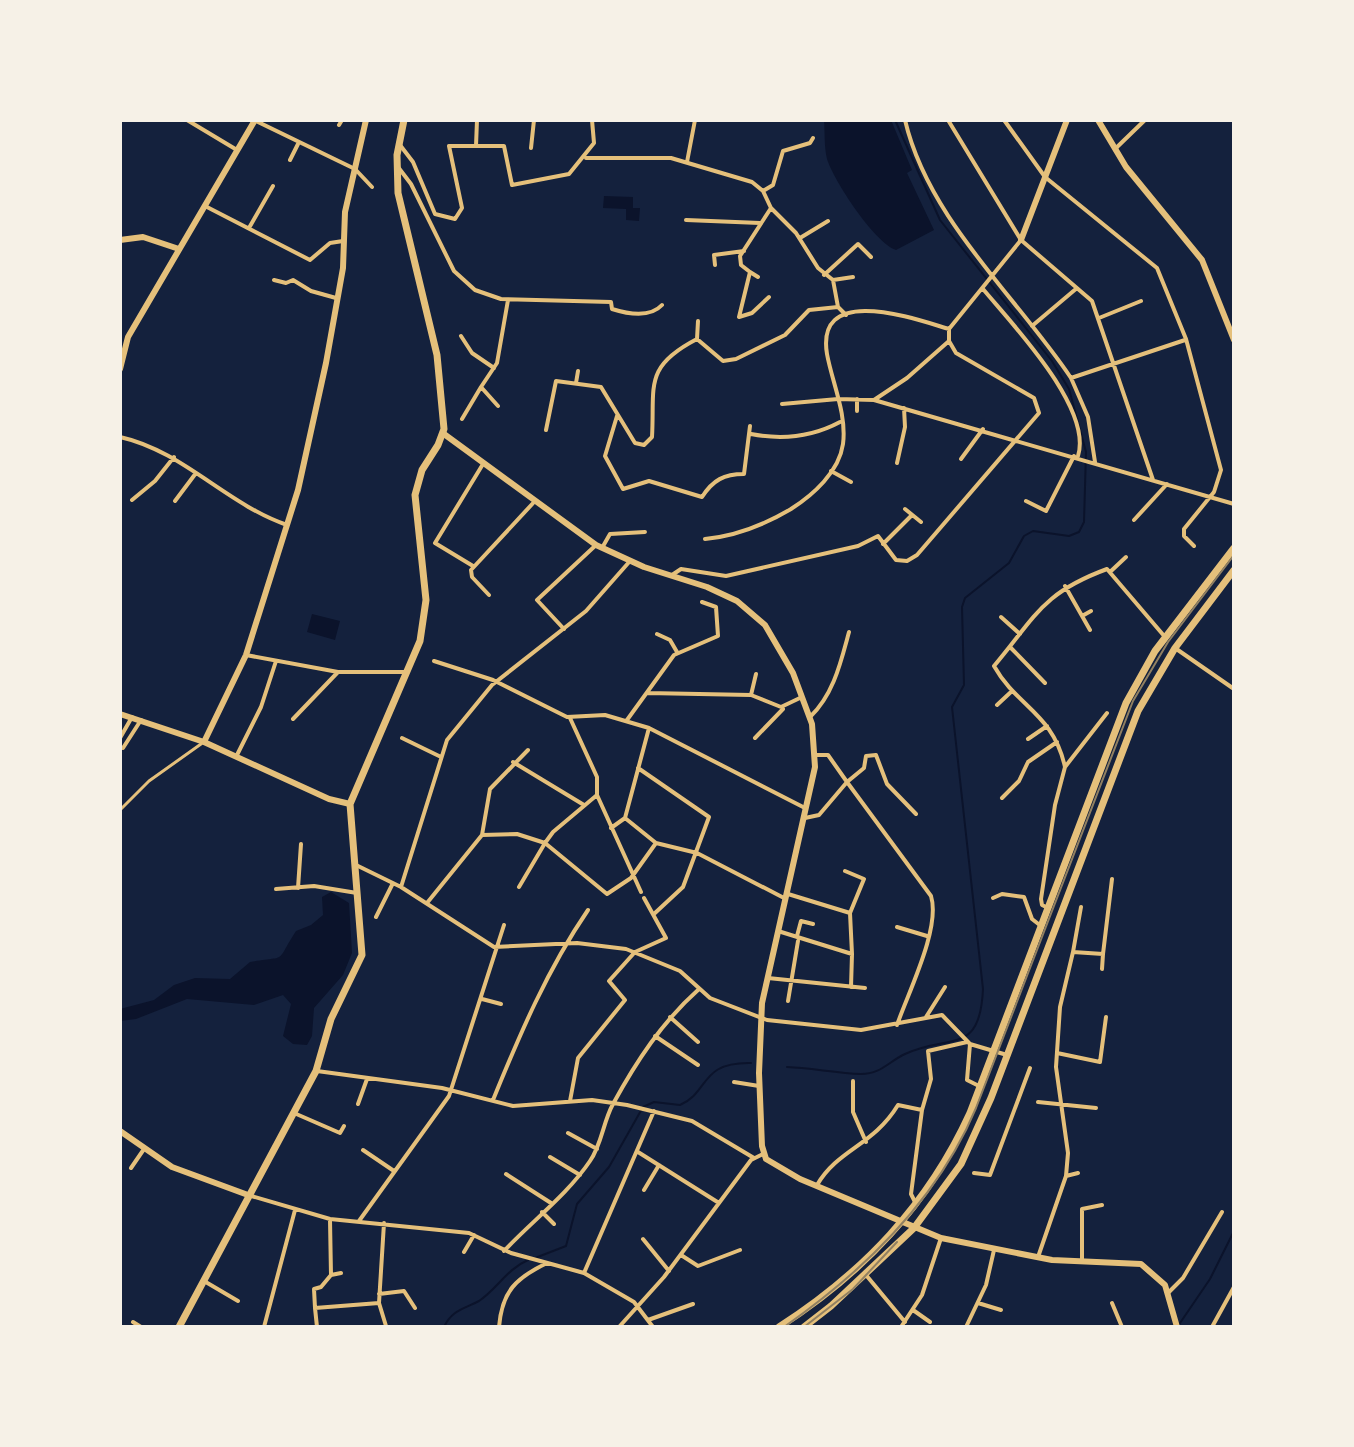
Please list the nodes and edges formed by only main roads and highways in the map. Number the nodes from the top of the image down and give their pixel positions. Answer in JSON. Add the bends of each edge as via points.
{"nodes":[{"id":1,"x":254,"y":120,"type":"edge"},
{"id":2,"x":366,"y":120,"type":"edge"},
{"id":3,"x":404,"y":120,"type":"edge"},
{"id":4,"x":1067,"y":120,"type":"edge"},
{"id":5,"x":1098,"y":120,"type":"edge"},
{"id":6,"x":120,"y":240,"type":"edge"},
{"id":7,"x":1021,"y":240,"type":"road end"},
{"id":8,"x":179,"y":249,"type":"junction"},
{"id":9,"x":1234,"y":340,"type":"edge"},
{"id":10,"x":120,"y":369,"type":"edge"},
{"id":11,"x":444,"y":434,"type":"junction"},
{"id":12,"x":1234,"y":548,"type":"edge"},
{"id":13,"x":1234,"y":570,"type":"edge"},
{"id":14,"x":120,"y":714,"type":"edge"},
{"id":15,"x":204,"y":742,"type":"junction"},
{"id":16,"x":350,"y":804,"type":"junction"},
{"id":17,"x":120,"y":1131,"type":"edge"},
{"id":18,"x":248,"y":1195,"type":"junction"},
{"id":19,"x":903,"y":1223,"type":"junction"},
{"id":20,"x":914,"y":1228,"type":"junction"},
{"id":21,"x":1177,"y":1324,"type":"edge"},
{"id":22,"x":179,"y":1327,"type":"edge"},
{"id":23,"x":779,"y":1327,"type":"edge"},
{"id":24,"x":804,"y":1327,"type":"edge"}],
"edges":[{"from":1,"to":8,"type":"main road"},
{"from":2,"to":15,"type":"main road","via":[[345,212],[313,427],[246,655]]},
{"from":3,"to":11,"type":"main road","via":[[396,165],[403,220],[437,355]]},
{"from":4,"to":7,"type":"main road"},
{"from":5,"to":9,"type":"main road","via":[[1202,260]]},
{"from":6,"to":8,"type":"main road","via":[[143,237]]},
{"from":8,"to":10,"type":"main road","via":[[128,337]]},
{"from":11,"to":16,"type":"main road","via":[[420,475],[415,495],[426,600],[420,641]]},
{"from":11,"to":19,"type":"main road","via":[[599,546],[720,592],[757,617],[778,644],[810,717],[815,755],[760,1017],[763,1154],[773,1166]]},
{"from":12,"to":19,"type":"main road","via":[[1165,637],[1126,703],[980,1087],[948,1159]]},
{"from":13,"to":20,"type":"main road","via":[[1144,698],[961,1164]]},
{"from":14,"to":15,"type":"main road"},
{"from":15,"to":16,"type":"main road"},
{"from":16,"to":18,"type":"main road","via":[[362,959],[331,1019],[316,1071]]},
{"from":17,"to":18,"type":"main road","via":[[172,1167]]},
{"from":18,"to":22,"type":"main road"},
{"from":19,"to":20,"type":"main road"},
{"from":19,"to":23,"type":"main road","via":[[832,1290]]},
{"from":20,"to":21,"type":"main road","via":[[1038,1257],[1141,1264],[1159,1276],[1169,1292]]},
{"from":20,"to":24,"type":"main road"}]}
